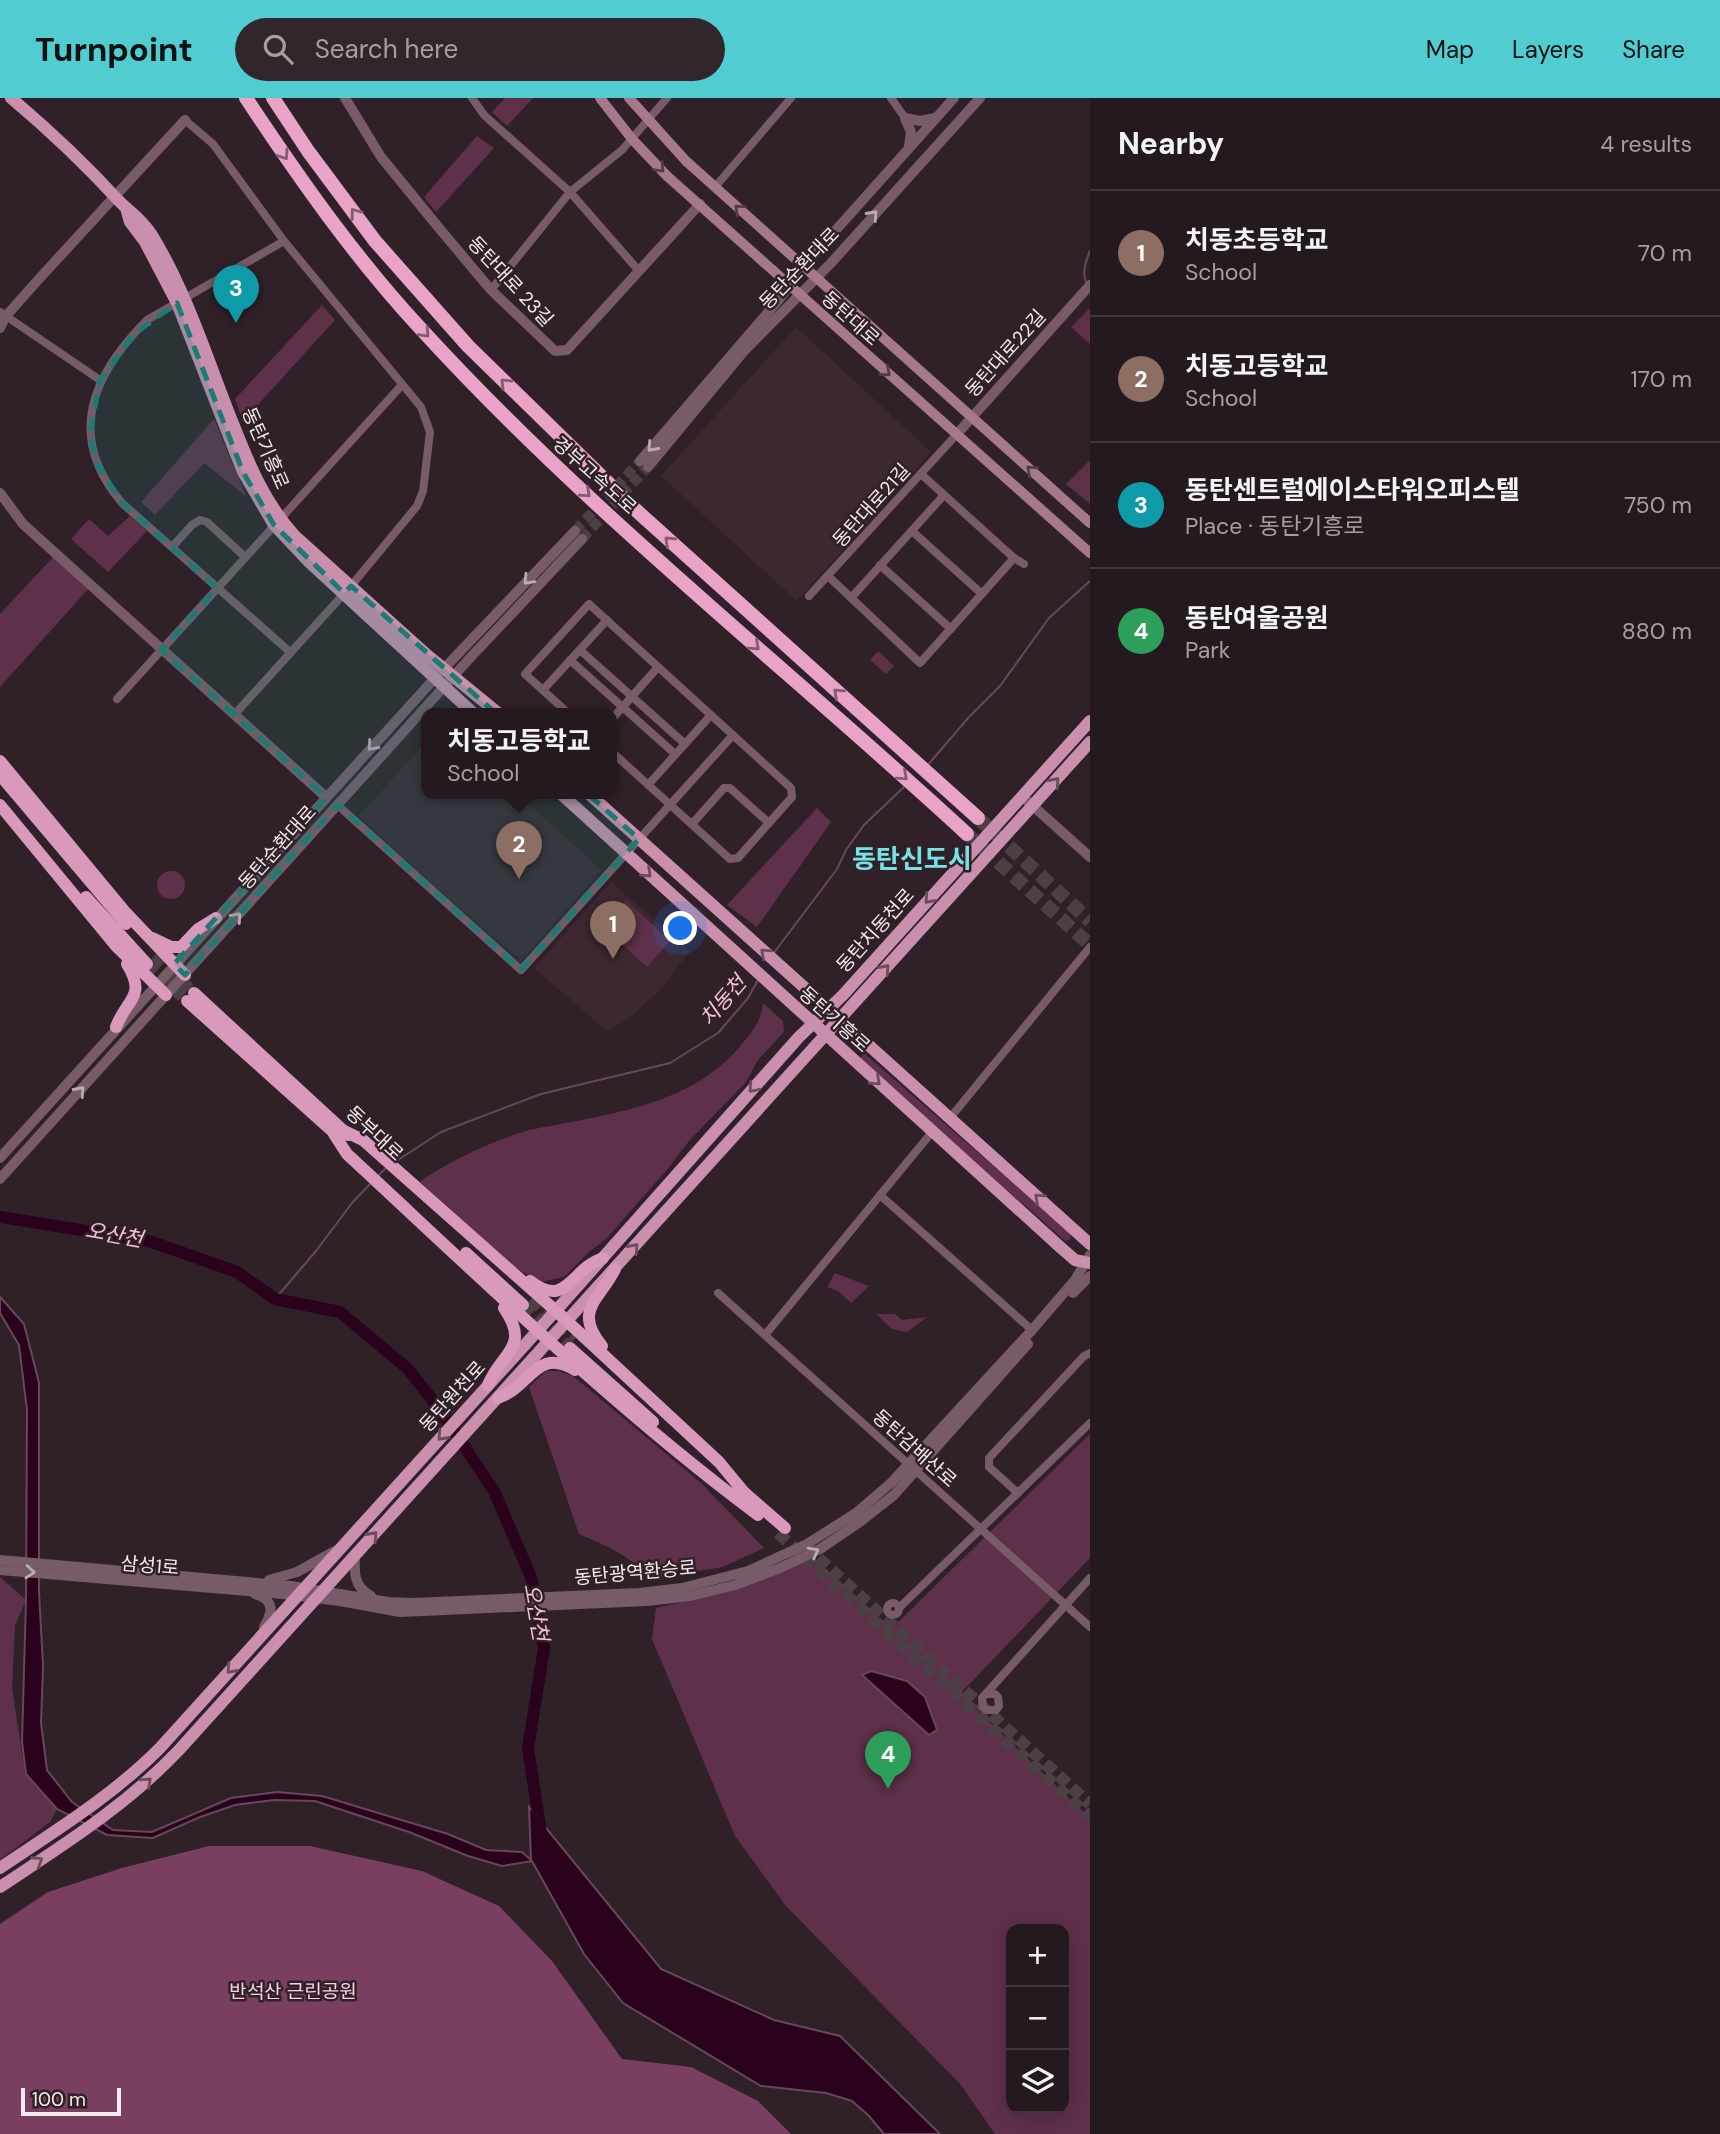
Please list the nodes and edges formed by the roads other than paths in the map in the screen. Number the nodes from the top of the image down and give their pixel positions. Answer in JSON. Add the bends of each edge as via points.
{"nodes":[{"id":1,"x":11,"y":98,"type":"edge"},
{"id":2,"x":246,"y":98,"type":"edge"},
{"id":3,"x":273,"y":98,"type":"edge"},
{"id":4,"x":345,"y":98,"type":"edge"},
{"id":5,"x":472,"y":98,"type":"edge"},
{"id":6,"x":600,"y":98,"type":"edge"},
{"id":7,"x":629,"y":98,"type":"edge"},
{"id":8,"x":667,"y":98,"type":"edge"},
{"id":9,"x":791,"y":98,"type":"edge"},
{"id":10,"x":891,"y":98,"type":"edge"},
{"id":11,"x":954,"y":98,"type":"edge"},
{"id":12,"x":980,"y":98,"type":"edge"},
{"id":13,"x":937,"y":117,"type":"junction"},
{"id":14,"x":905,"y":118,"type":"junction"},
{"id":15,"x":185,"y":120,"type":"joint"},
{"id":16,"x":648,"y":121,"type":"junction"},
{"id":17,"x":632,"y":139,"type":"junction"},
{"id":18,"x":908,"y":149,"type":"junction"},
{"id":19,"x":715,"y":187,"type":"junction"},
{"id":20,"x":570,"y":192,"type":"junction"},
{"id":21,"x":115,"y":196,"type":"junction"},
{"id":22,"x":699,"y":204,"type":"junction"},
{"id":23,"x":284,"y":241,"type":"junction"},
{"id":24,"x":804,"y":267,"type":"junction"},
{"id":25,"x":639,"y":271,"type":"junction"},
{"id":26,"x":816,"y":277,"type":"junction"},
{"id":27,"x":1090,"y":285,"type":"edge"},
{"id":28,"x":794,"y":289,"type":"junction"},
{"id":29,"x":491,"y":290,"type":"junction"},
{"id":30,"x":181,"y":302,"type":"junction"},
{"id":31,"x":3,"y":314,"type":"edge"},
{"id":32,"x":0,"y":328,"type":"edge"},
{"id":33,"x":100,"y":380,"type":"junction"},
{"id":34,"x":401,"y":386,"type":"junction"},
{"id":35,"x":971,"y":418,"type":"junction"},
{"id":36,"x":957,"y":434,"type":"junction"},
{"id":37,"x":644,"y":464,"type":"tunnel mouth"},
{"id":38,"x":920,"y":474,"type":"junction"},
{"id":39,"x":0,"y":493,"type":"edge"},
{"id":40,"x":944,"y":495,"type":"junction"},
{"id":41,"x":1086,"y":519,"type":"edge"},
{"id":42,"x":277,"y":522,"type":"junction"},
{"id":43,"x":912,"y":531,"type":"junction"},
{"id":44,"x":579,"y":536,"type":"tunnel mouth"},
{"id":45,"x":172,"y":547,"type":"junction"},
{"id":46,"x":1090,"y":553,"type":"edge"},
{"id":47,"x":246,"y":556,"type":"junction"},
{"id":48,"x":1014,"y":558,"type":"junction"},
{"id":49,"x":1024,"y":564,"type":"dead end"},
{"id":50,"x":880,"y":565,"type":"junction"},
{"id":51,"x":828,"y":576,"type":"junction"},
{"id":52,"x":217,"y":588,"type":"junction"},
{"id":53,"x":347,"y":589,"type":"junction"},
{"id":54,"x":982,"y":594,"type":"junction"},
{"id":55,"x":809,"y":596,"type":"dead end"},
{"id":56,"x":851,"y":598,"type":"junction"},
{"id":57,"x":607,"y":620,"type":"junction"},
{"id":58,"x":951,"y":629,"type":"junction"},
{"id":59,"x":161,"y":650,"type":"junction"},
{"id":60,"x":580,"y":650,"type":"junction"},
{"id":61,"x":290,"y":652,"type":"junction"},
{"id":62,"x":570,"y":660,"type":"junction"},
{"id":63,"x":659,"y":667,"type":"junction"},
{"id":64,"x":445,"y":677,"type":"junction"},
{"id":65,"x":543,"y":690,"type":"junction"},
{"id":66,"x":632,"y":697,"type":"junction"},
{"id":67,"x":117,"y":699,"type":"dead end"},
{"id":68,"x":623,"y":707,"type":"junction"},
{"id":69,"x":469,"y":708,"type":"edge"},
{"id":70,"x":492,"y":708,"type":"edge"},
{"id":71,"x":563,"y":708,"type":"edge"},
{"id":72,"x":617,"y":714,"type":"edge"},
{"id":73,"x":234,"y":715,"type":"junction"},
{"id":74,"x":711,"y":715,"type":"junction"},
{"id":75,"x":1090,"y":721,"type":"edge"},
{"id":76,"x":733,"y":735,"type":"junction"},
{"id":77,"x":1090,"y":742,"type":"edge"},
{"id":78,"x":685,"y":744,"type":"junction"},
{"id":79,"x":675,"y":754,"type":"junction"},
{"id":80,"x":617,"y":757,"type":"edge"},
{"id":81,"x":0,"y":761,"type":"edge"},
{"id":82,"x":0,"y":775,"type":"edge"},
{"id":83,"x":648,"y":785,"type":"junction"},
{"id":84,"x":0,"y":795,"type":"edge"},
{"id":85,"x":1022,"y":796,"type":"junction"},
{"id":86,"x":326,"y":797,"type":"junction"},
{"id":87,"x":568,"y":799,"type":"edge"},
{"id":88,"x":595,"y":799,"type":"edge"},
{"id":89,"x":0,"y":805,"type":"edge"},
{"id":90,"x":670,"y":805,"type":"junction"},
{"id":91,"x":1033,"y":806,"type":"junction"},
{"id":92,"x":340,"y":807,"type":"junction"},
{"id":93,"x":978,"y":818,"type":"tunnel mouth"},
{"id":94,"x":769,"y":823,"type":"junction"},
{"id":95,"x":692,"y":824,"type":"junction"},
{"id":96,"x":967,"y":834,"type":"tunnel mouth"},
{"id":97,"x":639,"y":839,"type":"junction"},
{"id":98,"x":626,"y":853,"type":"junction"},
{"id":99,"x":1090,"y":857,"type":"edge"},
{"id":100,"x":216,"y":918,"type":"junction"},
{"id":101,"x":148,"y":937,"type":"junction"},
{"id":102,"x":116,"y":946,"type":"junction"},
{"id":103,"x":1090,"y":947,"type":"edge"},
{"id":104,"x":174,"y":964,"type":"junction"},
{"id":105,"x":185,"y":975,"type":"junction"},
{"id":106,"x":155,"y":985,"type":"junction"},
{"id":107,"x":166,"y":995,"type":"junction"},
{"id":108,"x":191,"y":997,"type":"tunnel mouth"},
{"id":109,"x":828,"y":1009,"type":"junction"},
{"id":110,"x":840,"y":1019,"type":"junction"},
{"id":111,"x":812,"y":1024,"type":"junction"},
{"id":112,"x":117,"y":1027,"type":"junction"},
{"id":113,"x":825,"y":1035,"type":"junction"},
{"id":114,"x":872,"y":1047,"type":"junction"},
{"id":115,"x":856,"y":1063,"type":"junction"},
{"id":116,"x":950,"y":1118,"type":"junction"},
{"id":117,"x":932,"y":1132,"type":"junction"},
{"id":118,"x":0,"y":1158,"type":"edge"},
{"id":119,"x":0,"y":1179,"type":"edge"},
{"id":120,"x":405,"y":1192,"type":"junction"},
{"id":121,"x":880,"y":1195,"type":"junction"},
{"id":122,"x":1075,"y":1231,"type":"junction"},
{"id":123,"x":1090,"y":1244,"type":"edge"},
{"id":124,"x":1059,"y":1246,"type":"junction"},
{"id":125,"x":603,"y":1258,"type":"junction"},
{"id":126,"x":1088,"y":1260,"type":"edge"},
{"id":127,"x":615,"y":1269,"type":"junction"},
{"id":128,"x":514,"y":1274,"type":"junction"},
{"id":129,"x":1090,"y":1276,"type":"edge"},
{"id":130,"x":718,"y":1293,"type":"dead end"},
{"id":131,"x":498,"y":1295,"type":"junction"},
{"id":132,"x":527,"y":1302,"type":"tunnel mouth"},
{"id":133,"x":556,"y":1311,"type":"junction"},
{"id":134,"x":567,"y":1322,"type":"junction"},
{"id":135,"x":1032,"y":1330,"type":"junction"},
{"id":136,"x":537,"y":1331,"type":"junction"},
{"id":137,"x":765,"y":1335,"type":"junction"},
{"id":138,"x":549,"y":1342,"type":"junction"},
{"id":139,"x":1090,"y":1353,"type":"edge"},
{"id":140,"x":621,"y":1372,"type":"junction"},
{"id":141,"x":488,"y":1385,"type":"junction"},
{"id":142,"x":603,"y":1389,"type":"junction"},
{"id":143,"x":498,"y":1398,"type":"junction"},
{"id":144,"x":1090,"y":1423,"type":"edge"},
{"id":145,"x":912,"y":1467,"type":"junction"},
{"id":146,"x":743,"y":1490,"type":"junction"},
{"id":147,"x":1018,"y":1493,"type":"junction"},
{"id":148,"x":758,"y":1515,"type":"junction"},
{"id":149,"x":981,"y":1529,"type":"junction"},
{"id":150,"x":341,"y":1547,"type":"junction"},
{"id":151,"x":355,"y":1556,"type":"junction"},
{"id":152,"x":4,"y":1565,"type":"edge"},
{"id":153,"x":1090,"y":1578,"type":"edge"},
{"id":154,"x":244,"y":1586,"type":"junction"},
{"id":155,"x":301,"y":1592,"type":"junction"},
{"id":156,"x":320,"y":1595,"type":"junction"},
{"id":157,"x":388,"y":1602,"type":"junction"},
{"id":158,"x":1065,"y":1605,"type":"junction"},
{"id":159,"x":442,"y":1606,"type":"junction"},
{"id":160,"x":900,"y":1607,"type":"dead end"},
{"id":161,"x":1090,"y":1627,"type":"edge"},
{"id":162,"x":255,"y":1643,"type":"junction"},
{"id":163,"x":990,"y":1694,"type":"dead end"},
{"id":164,"x":0,"y":1868,"type":"edge"},
{"id":165,"x":0,"y":1886,"type":"edge"}],
"edges":[{"from":1,"to":21,"type":"main road","name":"동탄기흥로"},
{"from":2,"to":96,"type":"highway","name":"경부고속도로","one_way":true,"via":[[362,261],[537,448]]},
{"from":93,"to":3,"type":"highway","name":"경부고속도로","one_way":true,"via":[[638,512],[468,345],[376,241]]},
{"from":4,"to":29,"type":"street","name":"동탄대로 23길","via":[[381,157]]},
{"from":5,"to":20,"type":"street","via":[[484,116]]},
{"from":6,"to":17,"type":"main road","name":"동탄대로"},
{"from":7,"to":16,"type":"main road","name":"동탄대로"},
{"from":8,"to":16,"type":"street"},
{"from":9,"to":19,"type":"street"},
{"from":10,"to":14,"type":"street"},
{"from":11,"to":13,"type":"street","name":"동탄순환대로"},
{"from":26,"to":12,"type":"street","name":"동탄순환대로","one_way":true},
{"from":13,"to":14,"type":"street"},
{"from":13,"to":18,"type":"street","name":"동탄순환대로"},
{"from":14,"to":18,"type":"street","via":[[911,132]]},
{"from":15,"to":21,"type":"street"},
{"from":15,"to":23,"type":"street","via":[[213,144]]},
{"from":16,"to":17,"type":"street"},
{"from":16,"to":19,"type":"main road","name":"동탄대로"},
{"from":17,"to":20,"type":"street"},
{"from":17,"to":22,"type":"main road","name":"동탄대로","one_way":true},
{"from":18,"to":24,"type":"street","name":"동탄순환대로"},
{"from":24,"to":19,"type":"main road","name":"동탄대로","one_way":true},
{"from":20,"to":25,"type":"street"},
{"from":20,"to":29,"type":"street"},
{"from":21,"to":30,"type":"main road","name":"동탄기흥로"},
{"from":21,"to":31,"type":"street"},
{"from":22,"to":25,"type":"street","name":"동탄대로 23길"},
{"from":22,"to":28,"type":"main road","name":"동탄대로"},
{"from":23,"to":30,"type":"street"},
{"from":23,"to":34,"type":"street"},
{"from":24,"to":26,"type":"main road","name":"동탄대로"},
{"from":24,"to":28,"type":"street","name":"동탄순환대로"},
{"from":25,"to":29,"type":"street","name":"동탄대로 23길","via":[[561,352]]},
{"from":26,"to":28,"type":"street","name":"동탄순환대로"},
{"from":26,"to":35,"type":"main road","name":"동탄대로"},
{"from":27,"to":35,"type":"street","name":"동탄대로22길"},
{"from":28,"to":36,"type":"main road","name":"동탄대로","one_way":true},
{"from":28,"to":37,"type":"street","name":"동탄순환대로"},
{"from":30,"to":33,"type":"street","via":[[147,320]]},
{"from":30,"to":42,"type":"main road","name":"동탄기흥로","via":[[243,472],[258,501]]},
{"from":31,"to":32,"type":"street"},
{"from":31,"to":33,"type":"street"},
{"from":33,"to":45,"type":"street","via":[[90,434],[96,463],[122,503]]},
{"from":34,"to":42,"type":"street"},
{"from":34,"to":53,"type":"street","via":[[421,407],[430,432],[423,491],[405,523]]},
{"from":35,"to":36,"type":"street","name":"동탄대로22길"},
{"from":41,"to":35,"type":"main road","name":"동탄대로","one_way":true},
{"from":36,"to":38,"type":"street","name":"동탄대로21길"},
{"from":36,"to":46,"type":"main road","name":"동탄대로"},
{"from":38,"to":40,"type":"street"},
{"from":38,"to":51,"type":"street","name":"동탄대로21길"},
{"from":39,"to":59,"type":"street","via":[[23,524]]},
{"from":40,"to":43,"type":"street"},
{"from":40,"to":48,"type":"street"},
{"from":42,"to":47,"type":"street"},
{"from":42,"to":53,"type":"main road","name":"동탄기흥로"},
{"from":43,"to":50,"type":"street"},
{"from":43,"to":54,"type":"street"},
{"from":44,"to":64,"type":"street","name":"동탄순환대로"},
{"from":45,"to":47,"type":"street","via":[[200,520]]},
{"from":45,"to":52,"type":"street"},
{"from":47,"to":52,"type":"street"},
{"from":48,"to":49,"type":"street"},
{"from":48,"to":54,"type":"street"},
{"from":50,"to":56,"type":"street"},
{"from":50,"to":58,"type":"street"},
{"from":51,"to":55,"type":"street","name":"동탄대로21길"},
{"from":51,"to":56,"type":"street"},
{"from":52,"to":59,"type":"street"},
{"from":52,"to":61,"type":"street"},
{"from":53,"to":61,"type":"street"},
{"from":53,"to":64,"type":"main road","name":"동탄기흥로"},
{"from":54,"to":58,"type":"street"},
{"from":56,"to":58,"type":"street","via":[[920,663]]},
{"from":57,"to":60,"type":"street"},
{"from":57,"to":63,"type":"street"},
{"from":57,"to":65,"type":"street","via":[[589,604],[525,674]]},
{"from":59,"to":67,"type":"street"},
{"from":59,"to":73,"type":"street"},
{"from":60,"to":62,"type":"street"},
{"from":60,"to":66,"type":"street"},
{"from":61,"to":73,"type":"street"},
{"from":62,"to":65,"type":"street"},
{"from":62,"to":68,"type":"street"},
{"from":63,"to":66,"type":"street"},
{"from":63,"to":74,"type":"street"},
{"from":64,"to":69,"type":"main road","name":"동탄기흥로"},
{"from":64,"to":70,"type":"main road","name":"동탄기흥로"},
{"from":64,"to":86,"type":"street","name":"동탄순환대로","one_way":true},
{"from":64,"to":92,"type":"street","name":"동탄순환대로"},
{"from":65,"to":71,"type":"street"},
{"from":66,"to":68,"type":"street"},
{"from":66,"to":78,"type":"street"},
{"from":68,"to":72,"type":"street"},
{"from":68,"to":79,"type":"street"},
{"from":73,"to":86,"type":"street"},
{"from":74,"to":76,"type":"street"},
{"from":74,"to":78,"type":"street"},
{"from":75,"to":85,"type":"main road","name":"동탄치동천로"},
{"from":76,"to":90,"type":"street"},
{"from":76,"to":94,"type":"street","via":[[791,788],[792,797]]},
{"from":91,"to":77,"type":"main road","name":"동탄치동천로","one_way":true},
{"from":78,"to":79,"type":"street"},
{"from":79,"to":83,"type":"street"},
{"from":80,"to":83,"type":"street"},
{"from":81,"to":101,"type":"highway"},
{"from":82,"to":84,"type":"highway","via":[[151,960],[75,885]]},
{"from":83,"to":90,"type":"street"},
{"from":85,"to":91,"type":"street"},
{"from":85,"to":109,"type":"main road","name":"동탄치동천로","one_way":true},
{"from":86,"to":100,"type":"street","name":"동탄순환대로"},
{"from":87,"to":98,"type":"main road","name":"동탄기흥로"},
{"from":88,"to":97,"type":"main road","name":"동탄기흥로"},
{"from":89,"to":102,"type":"highway"},
{"from":90,"to":95,"type":"street"},
{"from":90,"to":97,"type":"street"},
{"from":91,"to":99,"type":"street"},
{"from":110,"to":91,"type":"main road","name":"동탄치동천로","one_way":true},
{"from":92,"to":98,"type":"street","via":[[521,970]]},
{"from":105,"to":92,"type":"street","name":"동탄순환대로","one_way":true},
{"from":94,"to":95,"type":"street","via":[[738,858],[730,859]]},
{"from":94,"to":95,"type":"street","via":[[730,788],[723,788]]},
{"from":97,"to":98,"type":"street"},
{"from":109,"to":97,"type":"main road","name":"동탄기흥로","one_way":true},
{"from":98,"to":111,"type":"main road","name":"동탄기흥로","one_way":true},
{"from":100,"to":101,"type":"highway","via":[[181,947]]},
{"from":100,"to":104,"type":"street","name":"동탄순환대로"},
{"from":101,"to":104,"type":"highway"},
{"from":102,"to":106,"type":"highway"},
{"from":102,"to":112,"type":"highway","via":[[134,975],[137,992]]},
{"from":103,"to":116,"type":"street"},
{"from":104,"to":105,"type":"highway"},
{"from":104,"to":106,"type":"street","name":"동탄순환대로"},
{"from":105,"to":107,"type":"street","name":"동탄순환대로"},
{"from":106,"to":107,"type":"highway"},
{"from":106,"to":112,"type":"street","name":"동탄순환대로"},
{"from":119,"to":107,"type":"street","name":"동탄순환대로","one_way":true},
{"from":108,"to":120,"type":"highway","name":"동부대로"},
{"from":109,"to":110,"type":"main road","name":"동탄기흥로"},
{"from":109,"to":111,"type":"main road","name":"동탄원천로"},
{"from":110,"to":113,"type":"main road","name":"동탄원천로"},
{"from":110,"to":114,"type":"main road","name":"동탄기흥로"},
{"from":111,"to":113,"type":"main road","name":"동탄기흥로"},
{"from":111,"to":125,"type":"main road","name":"동탄원천로","one_way":true},
{"from":112,"to":118,"type":"street","name":"동탄순환대로"},
{"from":113,"to":115,"type":"main road","name":"동탄기흥로"},
{"from":127,"to":113,"type":"main road","name":"동탄원천로","one_way":true},
{"from":114,"to":115,"type":"main road","via":[[865,1046],[856,1054]]},
{"from":114,"to":116,"type":"main road","name":"동탄기흥로"},
{"from":115,"to":117,"type":"main road","name":"동탄기흥로","one_way":true},
{"from":122,"to":116,"type":"main road","name":"동탄기흥로","one_way":true},
{"from":117,"to":121,"type":"street"},
{"from":117,"to":124,"type":"main road","name":"동탄기흥로"},
{"from":120,"to":128,"type":"highway"},
{"from":120,"to":131,"type":"highway"},
{"from":120,"to":132,"type":"highway","name":"동부대로"},
{"from":121,"to":135,"type":"street"},
{"from":121,"to":137,"type":"street"},
{"from":122,"to":123,"type":"main road","name":"동탄기흥로"},
{"from":122,"to":124,"type":"main road","via":[[1072,1242]]},
{"from":124,"to":126,"type":"main road","name":"동탄기흥로","via":[[1075,1260]]},
{"from":125,"to":128,"type":"highway","via":[[589,1265],[571,1285],[556,1291]]},
{"from":125,"to":133,"type":"main road","name":"동탄원천로"},
{"from":126,"to":135,"type":"street","name":"동탄광역환승로"},
{"from":127,"to":134,"type":"main road","name":"동탄원천로"},
{"from":127,"to":140,"type":"highway","via":[[588,1315],[592,1333]]},
{"from":128,"to":133,"type":"highway"},
{"from":129,"to":145,"type":"street","name":"동탄광역환승로"},
{"from":130,"to":137,"type":"street","name":"동탄감배산로"},
{"from":131,"to":136,"type":"highway"},
{"from":131,"to":141,"type":"highway","via":[[516,1333],[512,1350],[494,1370]]},
{"from":133,"to":134,"type":"highway"},
{"from":133,"to":136,"type":"main road","name":"동탄원천로"},
{"from":134,"to":138,"type":"main road","name":"동탄원천로"},
{"from":134,"to":140,"type":"highway"},
{"from":135,"to":145,"type":"street","name":"동탄광역환승로"},
{"from":136,"to":138,"type":"highway"},
{"from":136,"to":141,"type":"main road","name":"동탄원천로"},
{"from":137,"to":145,"type":"street","name":"동탄감배산로"},
{"from":138,"to":142,"type":"highway"},
{"from":138,"to":143,"type":"main road","name":"동탄원천로"},
{"from":139,"to":147,"type":"street","via":[[989,1458],[989,1467]]},
{"from":140,"to":146,"type":"highway"},
{"from":141,"to":150,"type":"main road","name":"동탄원천로","one_way":true},
{"from":142,"to":143,"type":"highway","via":[[566,1364],[553,1363],[536,1368]]},
{"from":142,"to":148,"type":"highway"},
{"from":151,"to":143,"type":"main road","name":"동탄원천로","one_way":true},
{"from":144,"to":147,"type":"street"},
{"from":145,"to":149,"type":"street","name":"동탄감배산로"},
{"from":145,"to":159,"type":"street","name":"동탄광역환승로","via":[[856,1513],[815,1539],[732,1576],[607,1598]]},
{"from":146,"to":148,"type":"highway","via":[[782,1531]]},
{"from":146,"to":148,"type":"highway","via":[[573,1343]]},
{"from":147,"to":149,"type":"street"},
{"from":149,"to":158,"type":"street","name":"동탄감배산로"},
{"from":149,"to":160,"type":"street"},
{"from":150,"to":154,"type":"street","via":[[285,1577]]},
{"from":150,"to":155,"type":"main road","name":"동탄원천로"},
{"from":151,"to":156,"type":"main road","name":"동탄원천로"},
{"from":151,"to":157,"type":"street","via":[[361,1591]]},
{"from":152,"to":154,"type":"street","name":"삼성1로"},
{"from":153,"to":158,"type":"street"},
{"from":154,"to":155,"type":"street","name":"삼성1로"},
{"from":154,"to":162,"type":"street","via":[[266,1599],[272,1611]]},
{"from":155,"to":156,"type":"street","name":"동탄광역환승로"},
{"from":155,"to":162,"type":"main road","name":"동탄원천로"},
{"from":156,"to":157,"type":"street","name":"동탄광역환승로"},
{"from":156,"to":159,"type":"street","name":"동탄광역환승로","via":[[382,1610]]},
{"from":165,"to":156,"type":"main road","name":"동탄원천로","one_way":true,"via":[[113,1811],[171,1759]]},
{"from":157,"to":159,"type":"street","name":"동탄광역환승로"},
{"from":158,"to":161,"type":"street","name":"동탄감배산로"},
{"from":158,"to":163,"type":"street"},
{"from":162,"to":164,"type":"main road","name":"동탄원천로","one_way":true,"via":[[132,1775]]}]}
